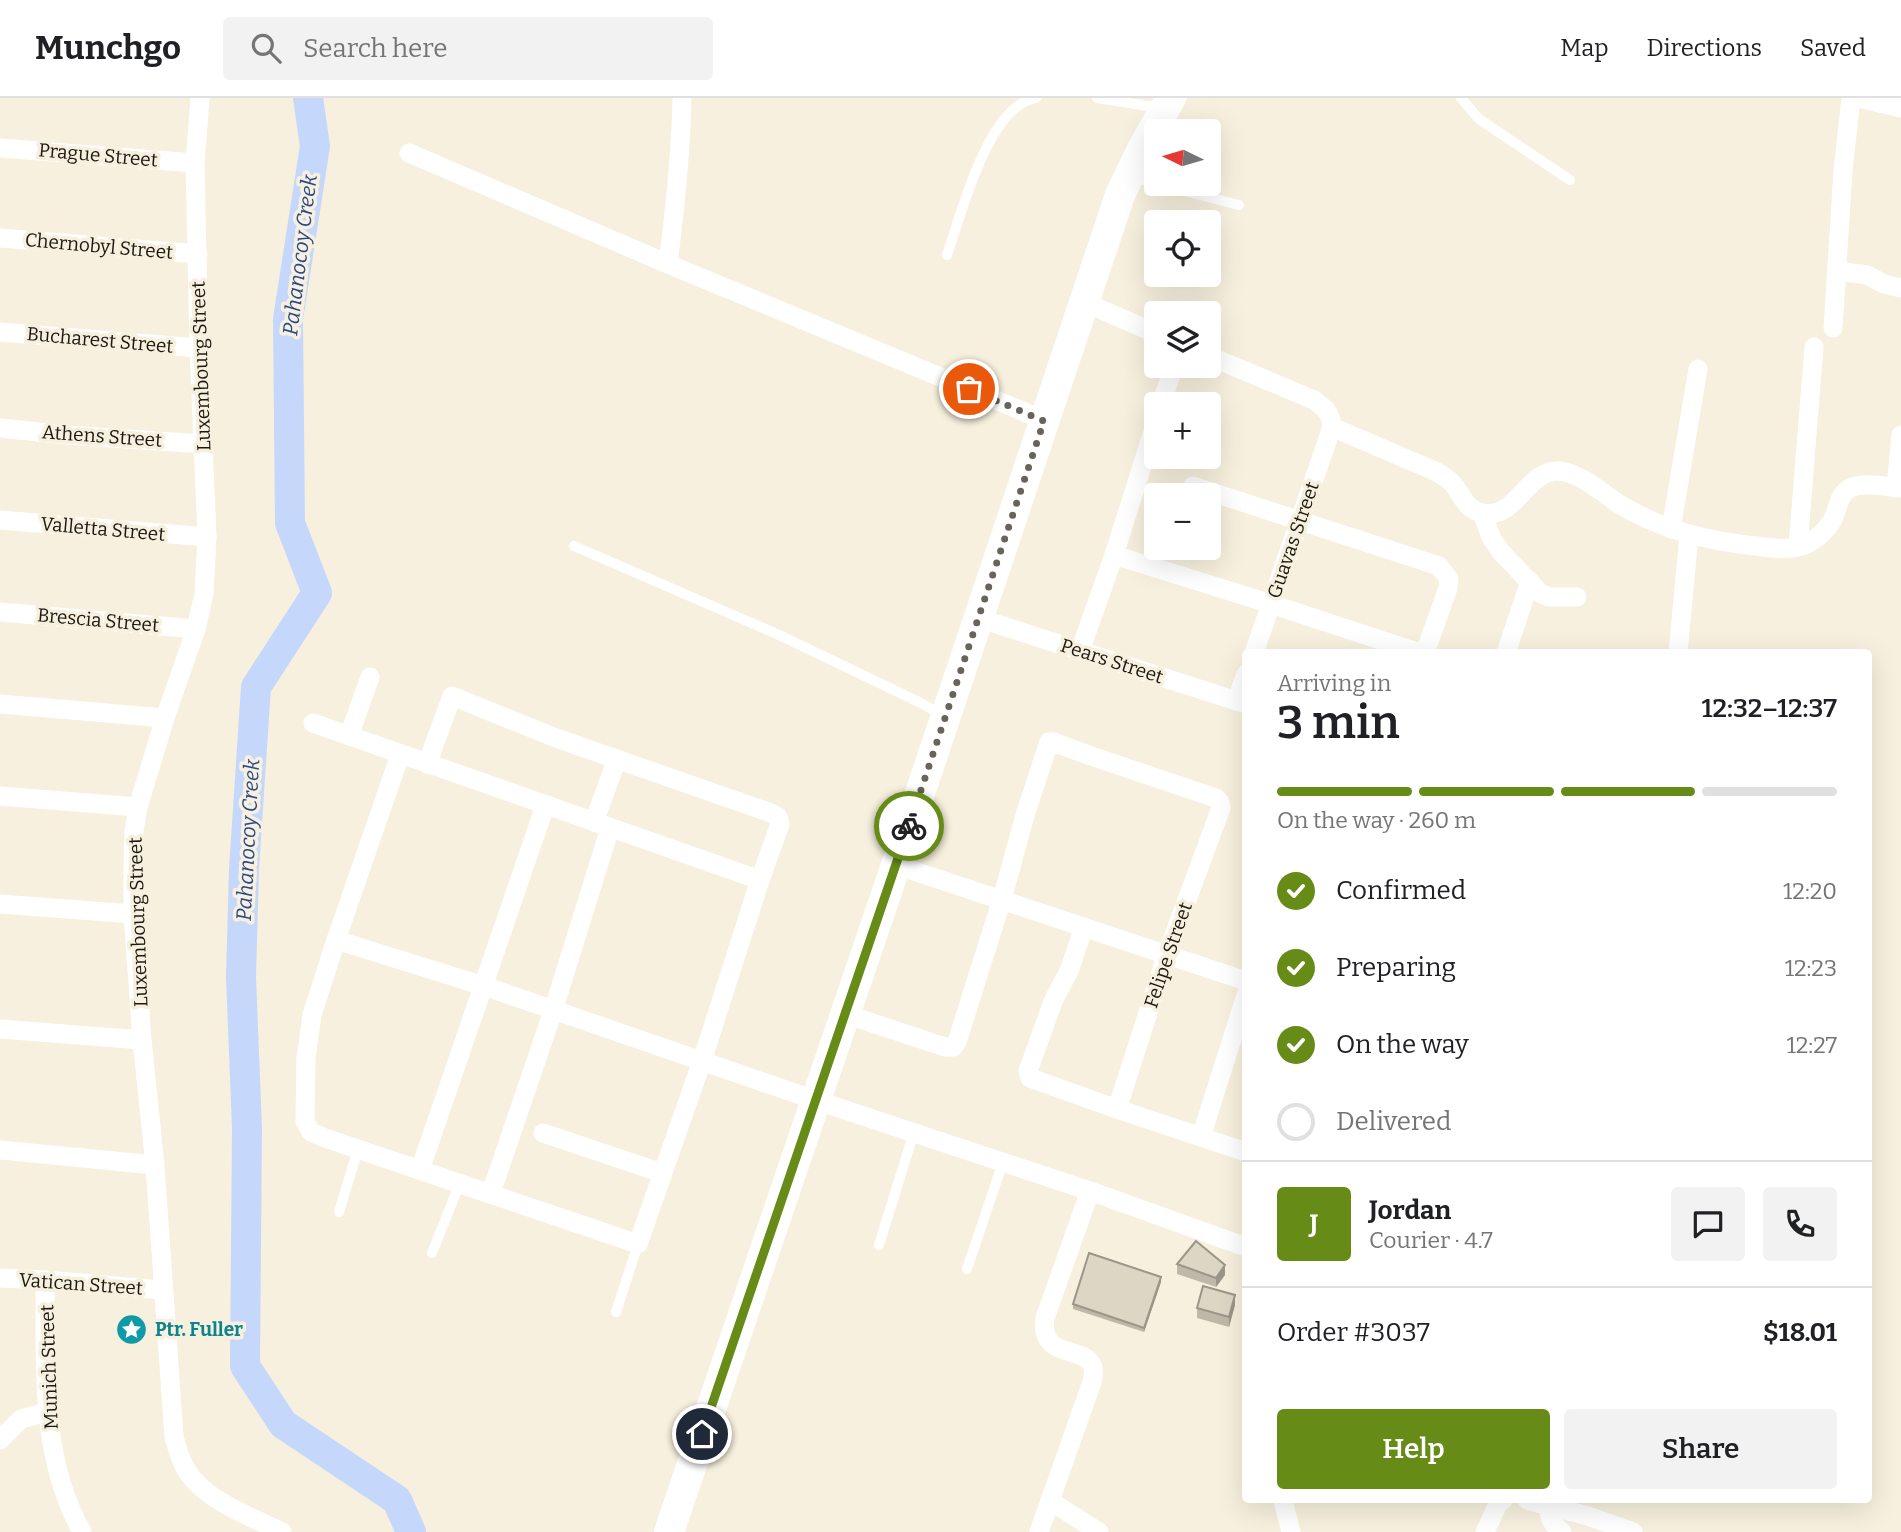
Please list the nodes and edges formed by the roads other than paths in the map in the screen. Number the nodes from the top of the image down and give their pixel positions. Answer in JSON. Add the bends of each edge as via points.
{"nodes":[{"id":1,"x":200,"y":98,"type":"edge"},
{"id":2,"x":682,"y":98,"type":"edge"},
{"id":3,"x":1036,"y":98,"type":"edge"},
{"id":4,"x":1097,"y":98,"type":"edge"},
{"id":5,"x":1461,"y":98,"type":"edge"},
{"id":6,"x":1851,"y":98,"type":"edge"},
{"id":7,"x":1871,"y":99,"type":"edge"},
{"id":8,"x":1168,"y":103,"type":"edge"},
{"id":9,"x":1901,"y":108,"type":"edge"},
{"id":10,"x":0,"y":148,"type":"edge"},
{"id":11,"x":409,"y":153,"type":"dead end"},
{"id":12,"x":195,"y":163,"type":"junction"},
{"id":13,"x":1129,"y":175,"type":"junction"},
{"id":14,"x":1570,"y":180,"type":"dead end"},
{"id":15,"x":1239,"y":205,"type":"dead end"},
{"id":16,"x":0,"y":238,"type":"edge"},
{"id":17,"x":198,"y":254,"type":"junction"},
{"id":18,"x":947,"y":256,"type":"dead end"},
{"id":19,"x":668,"y":264,"type":"junction"},
{"id":20,"x":1837,"y":271,"type":"junction"},
{"id":21,"x":1901,"y":288,"type":"edge"},
{"id":22,"x":1084,"y":302,"type":"junction"},
{"id":23,"x":1144,"y":328,"type":"edge"},
{"id":24,"x":1833,"y":328,"type":"dead end"},
{"id":25,"x":0,"y":332,"type":"edge"},
{"id":26,"x":1814,"y":347,"type":"dead end"},
{"id":27,"x":199,"y":348,"type":"junction"},
{"id":28,"x":1221,"y":361,"type":"edge"},
{"id":29,"x":1698,"y":369,"type":"dead end"},
{"id":30,"x":1044,"y":421,"type":"junction"},
{"id":31,"x":1332,"y":427,"type":"junction"},
{"id":32,"x":0,"y":428,"type":"edge"},
{"id":33,"x":1901,"y":435,"type":"edge"},
{"id":34,"x":204,"y":444,"type":"junction"},
{"id":35,"x":1144,"y":460,"type":"edge"},
{"id":36,"x":1898,"y":488,"type":"edge"},
{"id":37,"x":1221,"y":495,"type":"edge"},
{"id":38,"x":1482,"y":513,"type":"junction"},
{"id":39,"x":0,"y":520,"type":"edge"},
{"id":40,"x":1299,"y":521,"type":"junction"},
{"id":41,"x":1680,"y":532,"type":"junction"},
{"id":42,"x":207,"y":537,"type":"junction"},
{"id":43,"x":574,"y":546,"type":"dead end"},
{"id":44,"x":1798,"y":547,"type":"junction"},
{"id":45,"x":1114,"y":555,"type":"junction"},
{"id":46,"x":1530,"y":581,"type":"junction"},
{"id":47,"x":1577,"y":597,"type":"dead end"},
{"id":48,"x":1271,"y":604,"type":"junction"},
{"id":49,"x":0,"y":612,"type":"edge"},
{"id":50,"x":978,"y":618,"type":"junction"},
{"id":51,"x":196,"y":629,"type":"junction"},
{"id":52,"x":1255,"y":649,"type":"edge"},
{"id":53,"x":1408,"y":649,"type":"edge"},
{"id":54,"x":1425,"y":649,"type":"edge"},
{"id":55,"x":1507,"y":649,"type":"edge"},
{"id":56,"x":1678,"y":649,"type":"edge"},
{"id":57,"x":1080,"y":651,"type":"junction"},
{"id":58,"x":370,"y":677,"type":"dead end"},
{"id":59,"x":1241,"y":703,"type":"edge"},
{"id":60,"x":0,"y":704,"type":"edge"},
{"id":61,"x":946,"y":717,"type":"junction"},
{"id":62,"x":165,"y":718,"type":"junction"},
{"id":63,"x":313,"y":723,"type":"dead end"},
{"id":64,"x":349,"y":736,"type":"junction"},
{"id":65,"x":400,"y":755,"type":"junction"},
{"id":66,"x":617,"y":759,"type":"junction"},
{"id":67,"x":427,"y":764,"type":"junction"},
{"id":68,"x":0,"y":796,"type":"edge"},
{"id":69,"x":545,"y":806,"type":"junction"},
{"id":70,"x":138,"y":807,"type":"junction"},
{"id":71,"x":602,"y":825,"type":"junction"},
{"id":72,"x":896,"y":865,"type":"junction"},
{"id":73,"x":760,"y":880,"type":"junction"},
{"id":74,"x":1002,"y":899,"type":"junction"},
{"id":75,"x":0,"y":904,"type":"edge"},
{"id":76,"x":134,"y":914,"type":"junction"},
{"id":77,"x":1084,"y":927,"type":"junction"},
{"id":78,"x":336,"y":940,"type":"junction"},
{"id":79,"x":1167,"y":954,"type":"junction"},
{"id":80,"x":1242,"y":980,"type":"edge"},
{"id":81,"x":484,"y":986,"type":"junction"},
{"id":82,"x":1242,"y":1008,"type":"edge"},
{"id":83,"x":554,"y":1011,"type":"junction"},
{"id":84,"x":845,"y":1014,"type":"junction"},
{"id":85,"x":0,"y":1029,"type":"edge"},
{"id":86,"x":142,"y":1040,"type":"junction"},
{"id":87,"x":702,"y":1061,"type":"junction"},
{"id":88,"x":815,"y":1100,"type":"junction"},
{"id":89,"x":1116,"y":1109,"type":"junction"},
{"id":90,"x":914,"y":1132,"type":"junction"},
{"id":91,"x":543,"y":1133,"type":"dead end"},
{"id":92,"x":1201,"y":1137,"type":"junction"},
{"id":93,"x":358,"y":1149,"type":"junction"},
{"id":94,"x":0,"y":1150,"type":"edge"},
{"id":95,"x":1242,"y":1151,"type":"edge"},
{"id":96,"x":1003,"y":1162,"type":"junction"},
{"id":97,"x":155,"y":1165,"type":"junction"},
{"id":98,"x":419,"y":1170,"type":"junction"},
{"id":99,"x":662,"y":1172,"type":"junction"},
{"id":100,"x":460,"y":1183,"type":"junction"},
{"id":101,"x":1090,"y":1191,"type":"junction"},
{"id":102,"x":491,"y":1193,"type":"junction"},
{"id":103,"x":339,"y":1212,"type":"dead end"},
{"id":104,"x":638,"y":1244,"type":"junction"},
{"id":105,"x":879,"y":1245,"type":"dead end"},
{"id":106,"x":1242,"y":1246,"type":"edge"},
{"id":107,"x":432,"y":1253,"type":"dead end"},
{"id":108,"x":967,"y":1269,"type":"dead end"},
{"id":109,"x":0,"y":1278,"type":"edge"},
{"id":110,"x":46,"y":1280,"type":"junction"},
{"id":111,"x":162,"y":1290,"type":"junction"},
{"id":112,"x":617,"y":1312,"type":"dead end"},
{"id":113,"x":47,"y":1412,"type":"junction"},
{"id":114,"x":0,"y":1440,"type":"edge"},
{"id":115,"x":1050,"y":1501,"type":"junction"},
{"id":116,"x":1284,"y":1503,"type":"edge"},
{"id":117,"x":1499,"y":1503,"type":"edge"},
{"id":118,"x":1540,"y":1503,"type":"edge"},
{"id":119,"x":1549,"y":1505,"type":"junction"},
{"id":120,"x":82,"y":1532,"type":"edge"},
{"id":121,"x":282,"y":1532,"type":"edge"},
{"id":122,"x":669,"y":1532,"type":"edge"},
{"id":123,"x":1039,"y":1532,"type":"edge"},
{"id":124,"x":1099,"y":1532,"type":"edge"},
{"id":125,"x":1291,"y":1532,"type":"edge"},
{"id":126,"x":1485,"y":1532,"type":"edge"},
{"id":127,"x":1562,"y":1532,"type":"edge"},
{"id":128,"x":1633,"y":1532,"type":"edge"}],
"edges":[{"from":1,"to":12,"type":"street","name":"Luxembourg Street"},
{"from":2,"to":19,"type":"street"},
{"from":3,"to":18,"type":"lane","via":[[1009,113],[987,143]]},
{"from":4,"to":8,"type":"lane"},
{"from":5,"to":14,"type":"lane","via":[[1479,119]]},
{"from":6,"to":20,"type":"street"},
{"from":7,"to":9,"type":"street"},
{"from":8,"to":13,"type":"main road"},
{"from":10,"to":12,"type":"street","name":"Prague Street"},
{"from":11,"to":19,"type":"street"},
{"from":12,"to":17,"type":"street","name":"Luxembourg Street"},
{"from":13,"to":15,"type":"lane"},
{"from":13,"to":22,"type":"main road"},
{"from":16,"to":17,"type":"street","name":"Chernobyl Street"},
{"from":17,"to":27,"type":"street","name":"Luxembourg Street"},
{"from":19,"to":30,"type":"street"},
{"from":20,"to":21,"type":"street","via":[[1867,275]]},
{"from":20,"to":24,"type":"street"},
{"from":22,"to":23,"type":"street"},
{"from":22,"to":30,"type":"main road"},
{"from":25,"to":27,"type":"street","name":"Bucharest Street"},
{"from":26,"to":44,"type":"street"},
{"from":27,"to":34,"type":"street","name":"Luxembourg Street"},
{"from":28,"to":31,"type":"street","via":[[1314,400],[1326,409]]},
{"from":29,"to":41,"type":"street"},
{"from":30,"to":50,"type":"main road"},
{"from":31,"to":38,"type":"street","via":[[1437,472],[1454,485],[1470,509]]},
{"from":31,"to":40,"type":"street","name":"Guavas Street"},
{"from":32,"to":34,"type":"street","name":"Athens Street"},
{"from":33,"to":36,"type":"street"},
{"from":34,"to":42,"type":"street","name":"Luxembourg Street"},
{"from":35,"to":45,"type":"street"},
{"from":36,"to":44,"type":"street","via":[[1861,485],[1843,492],[1824,531]]},
{"from":37,"to":40,"type":"street"},
{"from":38,"to":41,"type":"street","via":[[1495,514],[1508,507],[1533,482],[1559,471]]},
{"from":38,"to":46,"type":"street","via":[[1501,552]]},
{"from":39,"to":42,"type":"street","name":"Valletta Street"},
{"from":40,"to":48,"type":"street","name":"Guavas Street"},
{"from":40,"to":54,"type":"street","via":[[1439,566],[1449,579],[1448,588]]},
{"from":41,"to":44,"type":"street","via":[[1715,542]]},
{"from":41,"to":56,"type":"street"},
{"from":42,"to":51,"type":"street","name":"Luxembourg Street","via":[[204,594]]},
{"from":43,"to":61,"type":"lane","via":[[777,634]]},
{"from":45,"to":48,"type":"street"},
{"from":45,"to":57,"type":"street"},
{"from":46,"to":47,"type":"street","via":[[1549,597]]},
{"from":46,"to":55,"type":"street"},
{"from":48,"to":52,"type":"street","name":"Guavas Street"},
{"from":48,"to":53,"type":"street"},
{"from":49,"to":51,"type":"street","name":"Brescia Street"},
{"from":50,"to":57,"type":"street","name":"Pears Street"},
{"from":50,"to":61,"type":"main road"},
{"from":51,"to":62,"type":"street","name":"Luxembourg Street"},
{"from":57,"to":59,"type":"street","name":"Pears Street"},
{"from":58,"to":64,"type":"street"},
{"from":60,"to":62,"type":"street"},
{"from":61,"to":72,"type":"main road"},
{"from":62,"to":70,"type":"street","name":"Luxembourg Street"},
{"from":63,"to":64,"type":"street"},
{"from":64,"to":65,"type":"street"},
{"from":65,"to":67,"type":"street"},
{"from":65,"to":78,"type":"street"},
{"from":66,"to":67,"type":"street","via":[[452,696]]},
{"from":66,"to":71,"type":"street"},
{"from":66,"to":73,"type":"street","via":[[778,817],[780,824]]},
{"from":67,"to":69,"type":"street"},
{"from":68,"to":70,"type":"street"},
{"from":69,"to":71,"type":"street"},
{"from":69,"to":81,"type":"street"},
{"from":70,"to":76,"type":"street","name":"Luxembourg Street"},
{"from":71,"to":73,"type":"street"},
{"from":71,"to":83,"type":"street"},
{"from":72,"to":74,"type":"street"},
{"from":72,"to":84,"type":"main road"},
{"from":73,"to":87,"type":"street"},
{"from":74,"to":77,"type":"street"},
{"from":74,"to":79,"type":"street","name":"Felipe Street","via":[[1026,812],[1049,742],[1053,742],[1220,802]]},
{"from":74,"to":84,"type":"street","via":[[953,1046]]},
{"from":75,"to":76,"type":"street"},
{"from":76,"to":86,"type":"street","name":"Luxembourg Street"},
{"from":77,"to":79,"type":"street"},
{"from":77,"to":89,"type":"street","via":[[1028,1071],[1030,1078]]},
{"from":78,"to":81,"type":"street"},
{"from":78,"to":93,"type":"street","via":[[312,1014],[305,1121],[311,1132]]},
{"from":79,"to":80,"type":"street"},
{"from":79,"to":89,"type":"street","name":"Felipe Street"},
{"from":81,"to":83,"type":"street"},
{"from":81,"to":98,"type":"street"},
{"from":82,"to":92,"type":"street"},
{"from":83,"to":87,"type":"street"},
{"from":83,"to":102,"type":"street"},
{"from":84,"to":88,"type":"main road"},
{"from":85,"to":86,"type":"street"},
{"from":86,"to":97,"type":"street","name":"Luxembourg Street"},
{"from":87,"to":88,"type":"street"},
{"from":87,"to":99,"type":"street"},
{"from":88,"to":90,"type":"street"},
{"from":88,"to":122,"type":"main road"},
{"from":89,"to":92,"type":"street"},
{"from":90,"to":96,"type":"street"},
{"from":90,"to":105,"type":"lane"},
{"from":91,"to":99,"type":"street"},
{"from":92,"to":95,"type":"street"},
{"from":93,"to":98,"type":"street"},
{"from":93,"to":103,"type":"lane"},
{"from":94,"to":97,"type":"street"},
{"from":96,"to":101,"type":"street"},
{"from":96,"to":108,"type":"lane"},
{"from":97,"to":111,"type":"street","name":"Luxembourg Street"},
{"from":98,"to":100,"type":"street"},
{"from":99,"to":104,"type":"street"},
{"from":100,"to":102,"type":"street"},
{"from":100,"to":107,"type":"lane"},
{"from":101,"to":106,"type":"street"},
{"from":101,"to":115,"type":"street","via":[[1045,1318],[1050,1342],[1087,1359],[1094,1372]]},
{"from":102,"to":104,"type":"street"},
{"from":104,"to":112,"type":"lane"},
{"from":109,"to":110,"type":"street","name":"Vatican Street"},
{"from":110,"to":111,"type":"street","name":"Vatican Street"},
{"from":110,"to":113,"type":"street","name":"Munich Street"},
{"from":111,"to":121,"type":"street","name":"Luxembourg Street","via":[[174,1437],[180,1460],[206,1490]]},
{"from":113,"to":114,"type":"street","via":[[21,1419]]},
{"from":113,"to":120,"type":"street","name":"Munich Street","via":[[59,1480]]},
{"from":115,"to":123,"type":"street"},
{"from":115,"to":124,"type":"street"},
{"from":116,"to":125,"type":"street"},
{"from":117,"to":126,"type":"street"},
{"from":118,"to":119,"type":"street"},
{"from":119,"to":127,"type":"street","via":[[1551,1522]]},
{"from":119,"to":128,"type":"street"}]}
